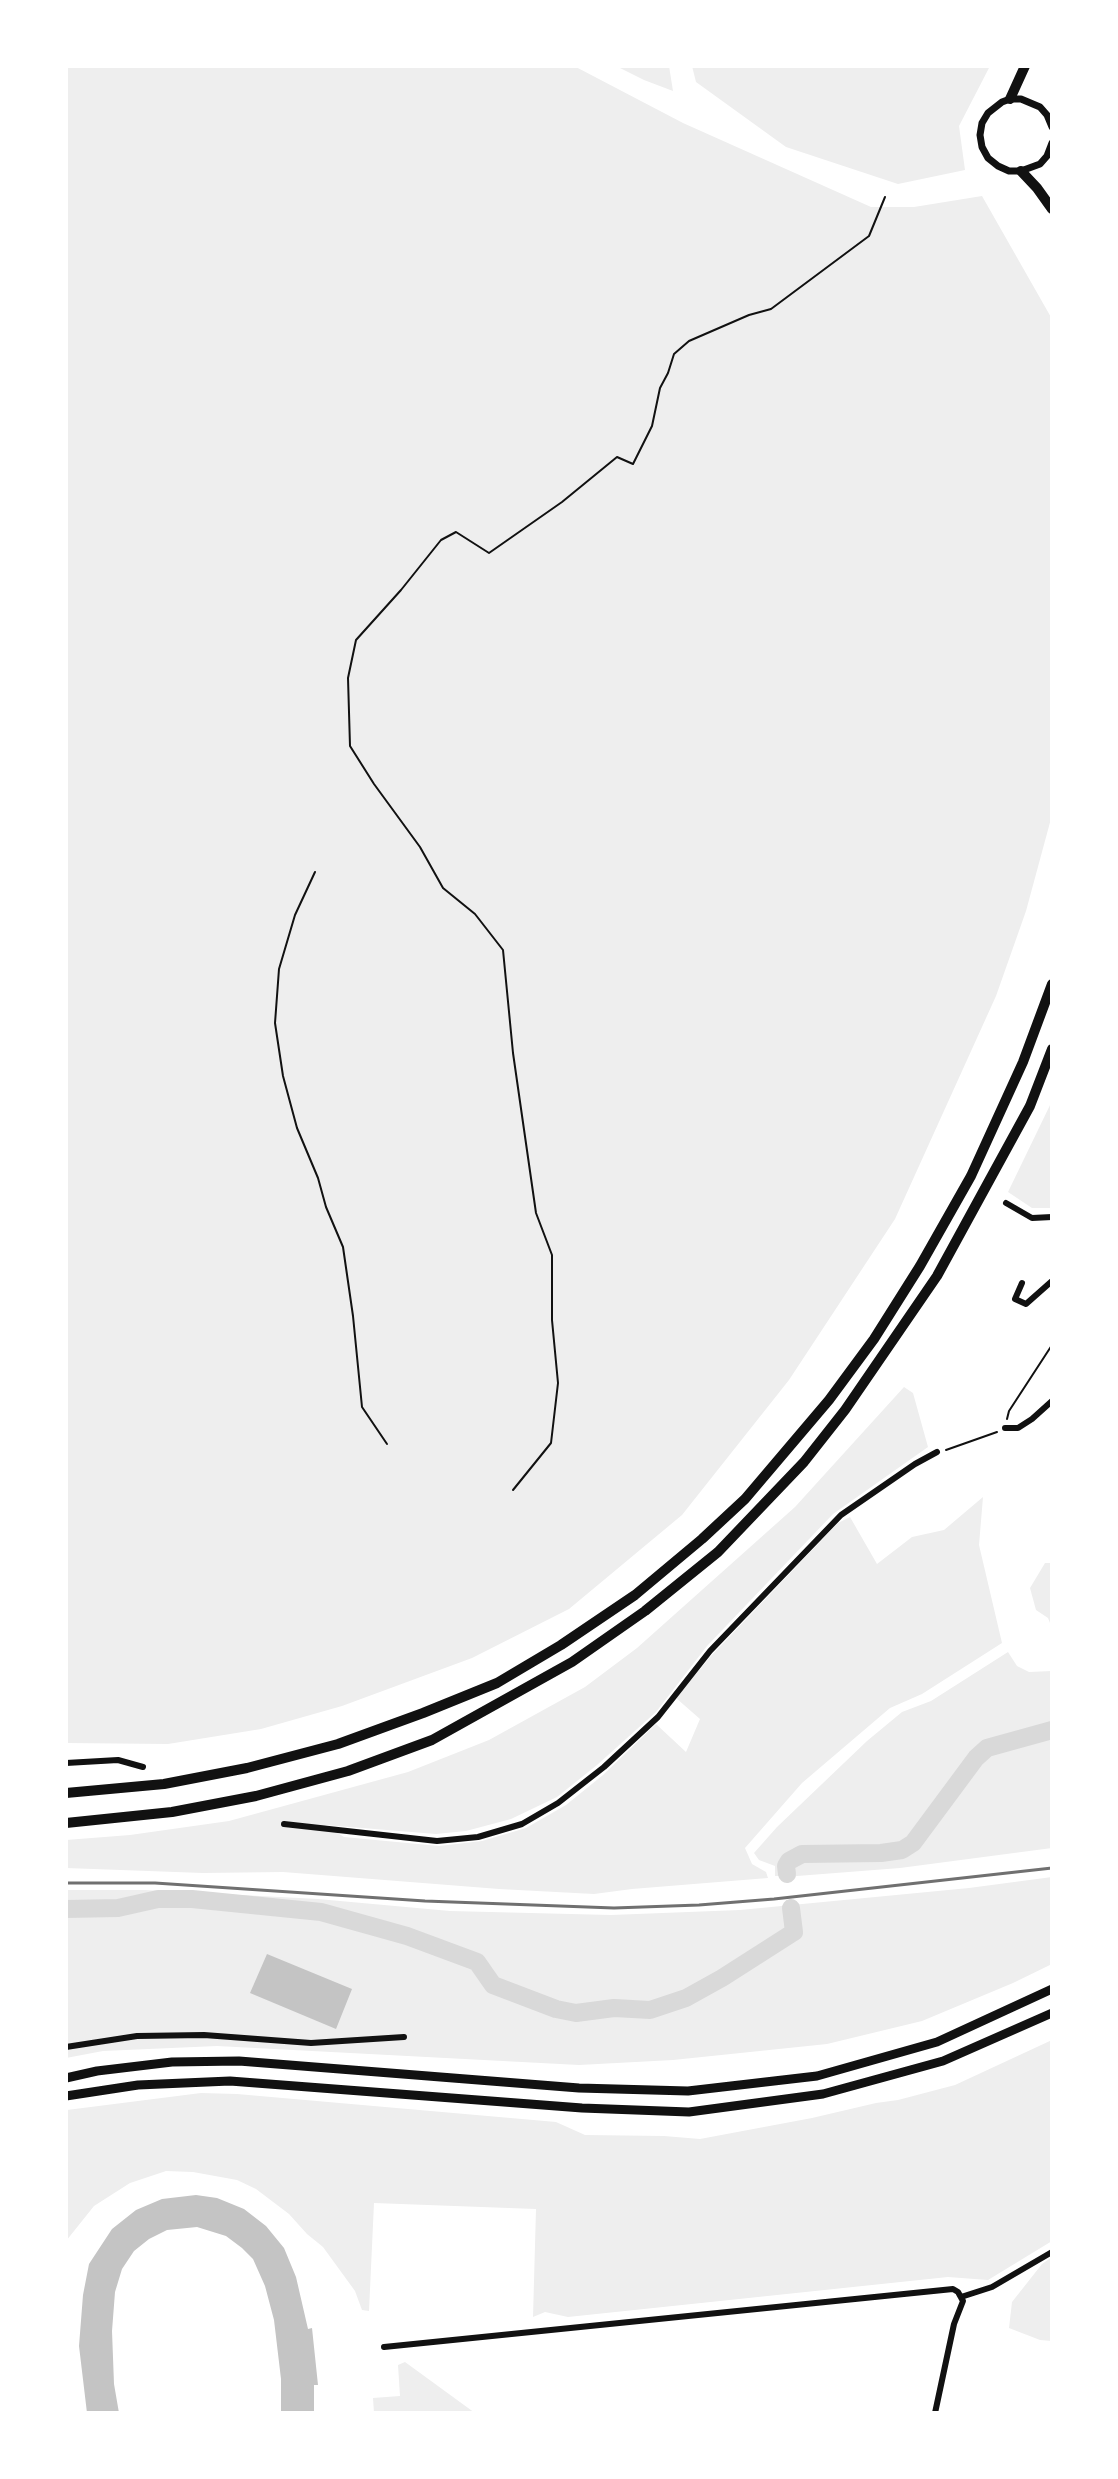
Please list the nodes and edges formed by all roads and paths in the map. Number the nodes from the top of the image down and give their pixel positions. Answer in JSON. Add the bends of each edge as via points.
{"nodes":[{"id":1,"x":1025,"y":66,"type":"edge"},
{"id":2,"x":1010,"y":99,"type":"junction"},
{"id":3,"x":1052,"y":125,"type":"edge"},
{"id":4,"x":1052,"y":146,"type":"edge"},
{"id":5,"x":1021,"y":171,"type":"junction"},
{"id":6,"x":885,"y":197,"type":"dead end"},
{"id":7,"x":1052,"y":209,"type":"edge"},
{"id":8,"x":315,"y":872,"type":"dead end"},
{"id":9,"x":1052,"y":984,"type":"edge"},
{"id":10,"x":1052,"y":1049,"type":"edge"},
{"id":11,"x":1052,"y":1066,"type":"edge"},
{"id":12,"x":1030,"y":1106,"type":"junction"},
{"id":13,"x":1006,"y":1203,"type":"dead end"},
{"id":14,"x":1052,"y":1217,"type":"edge"},
{"id":15,"x":1052,"y":1281,"type":"edge"},
{"id":16,"x":1022,"y":1283,"type":"dead end"},
{"id":17,"x":1052,"y":1345,"type":"edge"},
{"id":18,"x":1052,"y":1401,"type":"edge"},
{"id":19,"x":1005,"y":1428,"type":"junction"},
{"id":20,"x":387,"y":1444,"type":"dead end"},
{"id":21,"x":937,"y":1452,"type":"joint"},
{"id":22,"x":513,"y":1490,"type":"dead end"},
{"id":23,"x":66,"y":1763,"type":"edge"},
{"id":24,"x":143,"y":1767,"type":"dead end"},
{"id":25,"x":66,"y":1793,"type":"edge"},
{"id":26,"x":66,"y":1823,"type":"edge"},
{"id":27,"x":284,"y":1824,"type":"dead end"},
{"id":28,"x":1052,"y":1989,"type":"edge"},
{"id":29,"x":1052,"y":2013,"type":"edge"},
{"id":30,"x":404,"y":2037,"type":"dead end"},
{"id":31,"x":66,"y":2047,"type":"edge"},
{"id":32,"x":66,"y":2078,"type":"edge"},
{"id":33,"x":66,"y":2096,"type":"edge"},
{"id":34,"x":1052,"y":2252,"type":"edge"},
{"id":35,"x":961,"y":2297,"type":"junction"},
{"id":36,"x":384,"y":2347,"type":"dead end"},
{"id":37,"x":935,"y":2413,"type":"edge"}],
"edges":[{"from":1,"to":2,"type":"highway"},
{"from":2,"to":3,"type":"street","via":[[1031,102]]},
{"from":2,"to":5,"type":"street","via":[[988,113],[980,135],[988,158],[1009,171]]},
{"from":4,"to":5,"type":"street","via":[[1040,164]]},
{"from":5,"to":7,"type":"highway"},
{"from":6,"to":22,"type":"path","via":[[869,236],[771,309],[689,341],[674,354],[652,426],[633,464],[617,457],[489,553],[456,532],[441,540],[356,640],[348,678],[350,746],[443,888],[475,914],[503,950],[536,1213],[552,1255],[558,1383],[551,1443]]},
{"from":8,"to":20,"type":"path","via":[[279,969],[275,1023],[297,1128],[343,1247],[362,1407]]},
{"from":9,"to":25,"type":"highway","via":[[971,1176],[874,1339],[745,1499],[635,1595],[497,1683],[352,1739],[164,1784]]},
{"from":10,"to":12,"type":"highway"},
{"from":11,"to":12,"type":"highway"},
{"from":12,"to":26,"type":"highway","via":[[937,1276],[845,1410],[728,1542],[645,1611],[572,1662],[432,1740],[348,1771],[172,1812]]},
{"from":13,"to":14,"type":"street","via":[[1032,1218]]},
{"from":15,"to":16,"type":"street","via":[[1026,1304],[1015,1299]]},
{"from":17,"to":19,"type":"path","via":[[1009,1411]]},
{"from":18,"to":19,"type":"street","via":[[1018,1428]]},
{"from":19,"to":21,"type":"path"},
{"from":21,"to":27,"type":"street","via":[[829,1525],[710,1651],[658,1717],[604,1767],[522,1824],[478,1837],[437,1841]]},
{"from":23,"to":24,"type":"street","via":[[118,1760]]},
{"from":28,"to":32,"type":"highway","via":[[937,2042],[832,2072],[688,2091],[579,2088],[239,2061],[172,2062]]},
{"from":29,"to":33,"type":"highway","via":[[943,2061],[838,2090],[689,2112],[230,2081],[138,2085]]},
{"from":30,"to":31,"type":"street","via":[[311,2043],[137,2036]]},
{"from":34,"to":35,"type":"street","via":[[992,2287]]},
{"from":35,"to":36,"type":"street","via":[[953,2289]]},
{"from":35,"to":37,"type":"street"}]}
